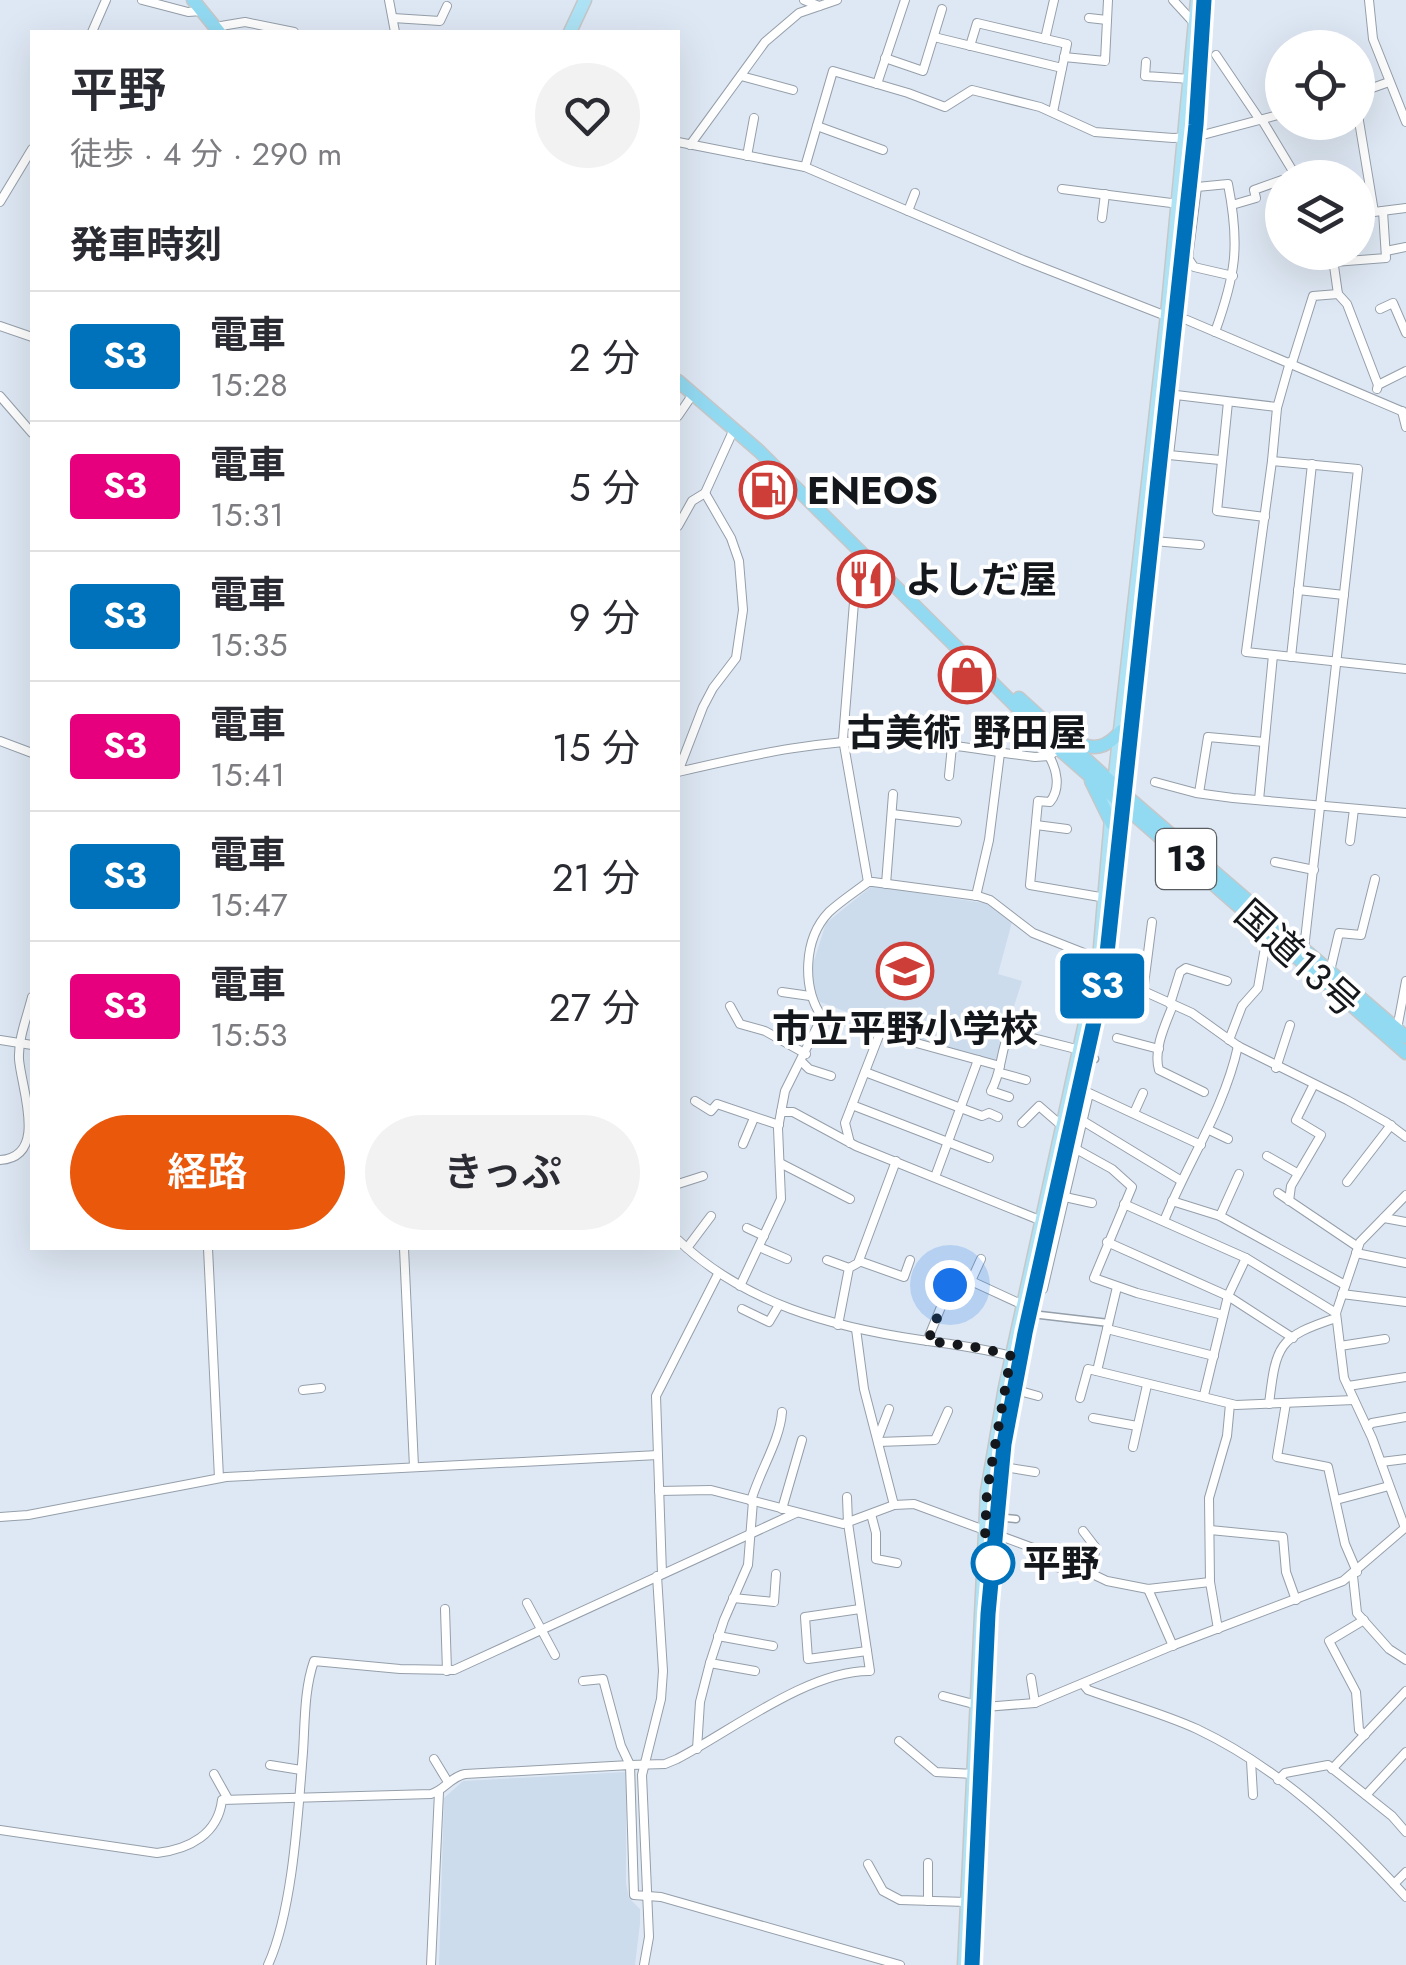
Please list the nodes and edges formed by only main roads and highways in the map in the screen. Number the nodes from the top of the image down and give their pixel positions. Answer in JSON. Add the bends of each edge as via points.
{"nodes":[{"id":1,"x":585,"y":0,"type":"edge"},
{"id":2,"x":1197,"y":0,"type":"edge"},
{"id":3,"x":197,"y":6,"type":"edge"},
{"id":4,"x":217,"y":30,"type":"edge"},
{"id":5,"x":571,"y":30,"type":"edge"},
{"id":6,"x":680,"y":383,"type":"edge"},
{"id":7,"x":970,"y":659,"type":"junction"},
{"id":8,"x":1016,"y":695,"type":"junction"},
{"id":9,"x":1121,"y":731,"type":"junction"},
{"id":10,"x":1087,"y":773,"type":"junction"},
{"id":11,"x":1113,"y":789,"type":"junction"},
{"id":12,"x":1112,"y":824,"type":"junction"},
{"id":13,"x":1401,"y":1033,"type":"edge"},
{"id":14,"x":1406,"y":1054,"type":"edge"},
{"id":15,"x":964,"y":1965,"type":"edge"}],
"edges":[{"from":1,"to":5,"type":"main road"},
{"from":2,"to":9,"type":"main road"},
{"from":3,"to":4,"type":"highway"},
{"from":6,"to":7,"type":"highway","name":"国道13号","number":"13"},
{"from":7,"to":8,"type":"highway","name":"国道13号","number":"13"},
{"from":7,"to":10,"type":"highway","name":"国道13号","number":"13","via":[[1054,752]]},
{"from":8,"to":9,"type":"highway","via":[[1086,747],[1108,744]]},
{"from":8,"to":11,"type":"highway","name":"国道13号","number":"13"},
{"from":9,"to":11,"type":"main road"},
{"from":10,"to":11,"type":"highway","name":"国道13号","number":"13"},
{"from":10,"to":12,"type":"highway"},
{"from":11,"to":12,"type":"main road"},
{"from":11,"to":13,"type":"highway","name":"国道13号","number":"13"},
{"from":11,"to":14,"type":"highway","name":"国道13号","number":"13"},
{"from":12,"to":15,"type":"main road","via":[[1098,965],[991,1465]]}]}
